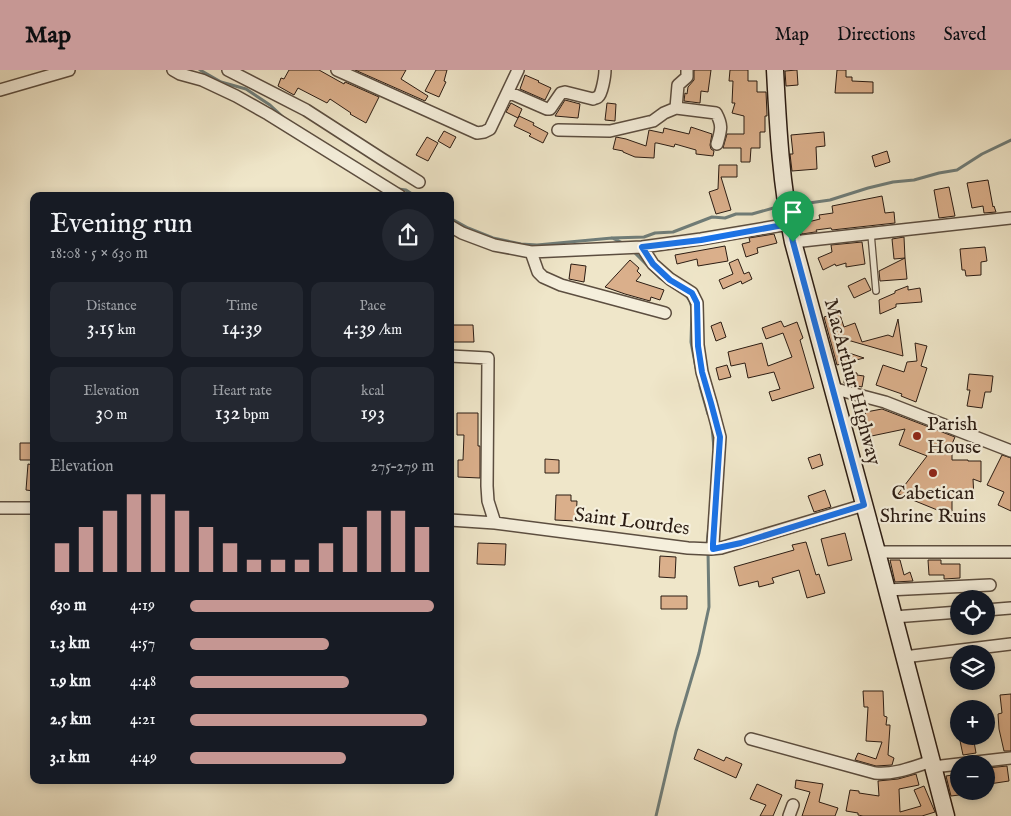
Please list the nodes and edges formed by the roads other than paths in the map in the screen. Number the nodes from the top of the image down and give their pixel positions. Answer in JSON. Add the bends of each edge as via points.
{"nodes":[{"id":1,"x":69,"y":70,"type":"edge"},
{"id":2,"x":173,"y":70,"type":"edge"},
{"id":3,"x":228,"y":70,"type":"edge"},
{"id":4,"x":337,"y":70,"type":"edge"},
{"id":5,"x":518,"y":70,"type":"edge"},
{"id":6,"x":605,"y":70,"type":"edge"},
{"id":7,"x":687,"y":70,"type":"edge"},
{"id":8,"x":775,"y":70,"type":"edge"},
{"id":9,"x":0,"y":90,"type":"edge"},
{"id":10,"x":508,"y":92,"type":"junction"},
{"id":11,"x":676,"y":108,"type":"junction"},
{"id":12,"x":558,"y":130,"type":"dead end"},
{"id":13,"x":717,"y":144,"type":"dead end"},
{"id":14,"x":419,"y":182,"type":"dead end"},
{"id":15,"x":394,"y":192,"type":"edge"},
{"id":16,"x":1011,"y":218,"type":"edge"},
{"id":17,"x":789,"y":224,"type":"junction"},
{"id":18,"x":454,"y":228,"type":"edge"},
{"id":19,"x":871,"y":234,"type":"junction"},
{"id":20,"x":793,"y":242,"type":"junction"},
{"id":21,"x":639,"y":247,"type":"junction"},
{"id":22,"x":532,"y":252,"type":"junction"},
{"id":23,"x":876,"y":292,"type":"dead end"},
{"id":24,"x":665,"y":313,"type":"dead end"},
{"id":25,"x":454,"y":356,"type":"edge"},
{"id":26,"x":832,"y":388,"type":"junction"},
{"id":27,"x":1011,"y":451,"type":"edge"},
{"id":28,"x":864,"y":505,"type":"junction"},
{"id":29,"x":0,"y":508,"type":"edge"},
{"id":30,"x":30,"y":508,"type":"edge"},
{"id":31,"x":454,"y":520,"type":"edge"},
{"id":32,"x":495,"y":523,"type":"junction"},
{"id":33,"x":709,"y":549,"type":"junction"},
{"id":34,"x":877,"y":552,"type":"junction"},
{"id":35,"x":1011,"y":552,"type":"edge"},
{"id":36,"x":990,"y":585,"type":"dead end"},
{"id":37,"x":887,"y":590,"type":"junction"},
{"id":38,"x":1011,"y":608,"type":"edge"},
{"id":39,"x":995,"y":609,"type":"edge"},
{"id":40,"x":950,"y":613,"type":"edge"},
{"id":41,"x":894,"y":617,"type":"junction"},
{"id":42,"x":1011,"y":644,"type":"edge"},
{"id":43,"x":904,"y":657,"type":"junction"},
{"id":44,"x":751,"y":739,"type":"dead end"},
{"id":45,"x":1011,"y":758,"type":"edge"},
{"id":46,"x":995,"y":760,"type":"edge"},
{"id":47,"x":932,"y":764,"type":"junction"},
{"id":48,"x":950,"y":764,"type":"edge"},
{"id":49,"x":793,"y":805,"type":"dead end"},
{"id":50,"x":789,"y":816,"type":"edge"},
{"id":51,"x":946,"y":816,"type":"edge"}],
"edges":[{"from":1,"to":9,"type":"street"},
{"from":2,"to":15,"type":"street","via":[[236,96]]},
{"from":3,"to":14,"type":"street","via":[[306,110]]},
{"from":4,"to":10,"type":"street","via":[[478,133],[490,129]]},
{"from":5,"to":10,"type":"street"},
{"from":6,"to":10,"type":"street","via":[[597,98],[565,92],[550,109]]},
{"from":7,"to":11,"type":"street","via":[[686,78],[678,85]]},
{"from":8,"to":17,"type":"main road","name":"MacArthur Highway","via":[[780,158]]},
{"from":11,"to":12,"type":"street","via":[[653,121],[610,131]]},
{"from":11,"to":13,"type":"street","via":[[716,113],[722,128]]},
{"from":16,"to":19,"type":"street"},
{"from":17,"to":20,"type":"main road","name":"MacArthur Highway"},
{"from":17,"to":21,"type":"street"},
{"from":18,"to":22,"type":"street","via":[[494,245]]},
{"from":19,"to":20,"type":"street"},
{"from":19,"to":23,"type":"lane"},
{"from":20,"to":26,"type":"main road","name":"MacArthur Highway"},
{"from":21,"to":22,"type":"street"},
{"from":21,"to":33,"type":"street","via":[[670,280],[692,293],[697,303],[702,372],[720,437],[713,544]]},
{"from":22,"to":24,"type":"street","via":[[542,277]]},
{"from":25,"to":32,"type":"street","via":[[488,358],[487,486]]},
{"from":26,"to":27,"type":"street","via":[[885,402]]},
{"from":26,"to":28,"type":"main road","name":"MacArthur Highway"},
{"from":28,"to":33,"type":"street","name":"Saint Lourdes","via":[[741,543]]},
{"from":28,"to":34,"type":"main road","name":"MacArthur Highway"},
{"from":29,"to":30,"type":"street"},
{"from":31,"to":32,"type":"street","name":"Saint Lourdes"},
{"from":32,"to":33,"type":"street","name":"Saint Lourdes"},
{"from":34,"to":35,"type":"street"},
{"from":34,"to":37,"type":"main road","name":"MacArthur Highway"},
{"from":36,"to":37,"type":"street"},
{"from":37,"to":41,"type":"main road","name":"MacArthur Highway"},
{"from":38,"to":39,"type":"street"},
{"from":40,"to":41,"type":"street"},
{"from":41,"to":43,"type":"main road","name":"MacArthur Highway"},
{"from":42,"to":43,"type":"street"},
{"from":43,"to":47,"type":"main road","name":"MacArthur Highway"},
{"from":44,"to":47,"type":"street","via":[[875,773],[893,773]]},
{"from":45,"to":46,"type":"street"},
{"from":47,"to":48,"type":"street"},
{"from":47,"to":51,"type":"main road","name":"MacArthur Highway"},
{"from":49,"to":50,"type":"street"}]}
